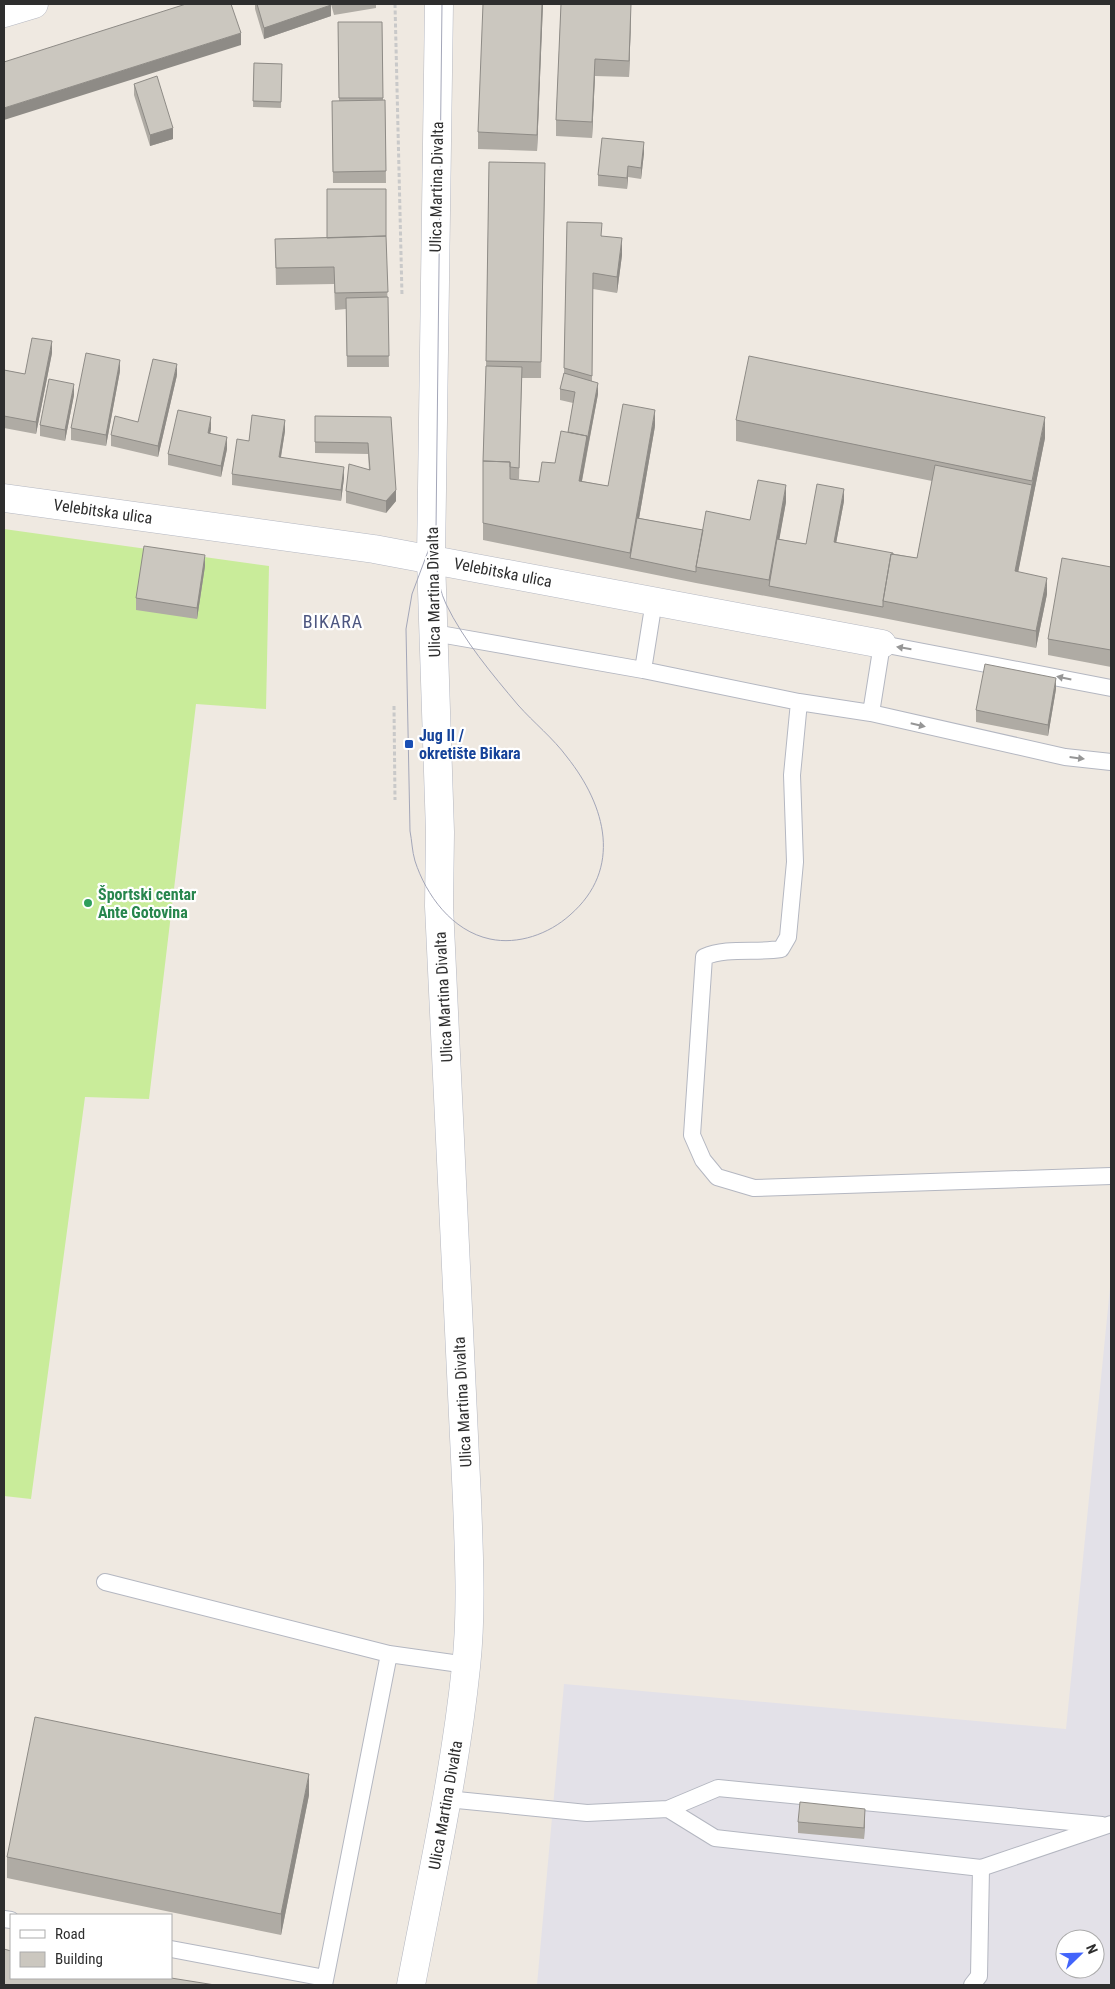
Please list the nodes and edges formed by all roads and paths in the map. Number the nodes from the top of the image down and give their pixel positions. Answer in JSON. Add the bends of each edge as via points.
{"nodes":[{"id":1,"x":34,"y":4,"type":"edge"},
{"id":2,"x":395,"y":4,"type":"edge"},
{"id":3,"x":439,"y":4,"type":"edge"},
{"id":4,"x":4,"y":13,"type":"edge"},
{"id":5,"x":402,"y":302,"type":"dead end"},
{"id":6,"x":4,"y":498,"type":"edge"},
{"id":7,"x":431,"y":559,"type":"junction"},
{"id":8,"x":654,"y":602,"type":"junction"},
{"id":9,"x":434,"y":633,"type":"junction"},
{"id":10,"x":882,"y":644,"type":"junction"},
{"id":11,"x":642,"y":670,"type":"junction"},
{"id":12,"x":1111,"y":688,"type":"edge"},
{"id":13,"x":799,"y":702,"type":"junction"},
{"id":14,"x":394,"y":706,"type":"dead end"},
{"id":15,"x":871,"y":714,"type":"junction"},
{"id":16,"x":1111,"y":762,"type":"edge"},
{"id":17,"x":395,"y":800,"type":"dead end"},
{"id":18,"x":1111,"y":1176,"type":"edge"},
{"id":19,"x":106,"y":1582,"type":"dead end"},
{"id":20,"x":389,"y":1654,"type":"junction"},
{"id":21,"x":467,"y":1665,"type":"junction"},
{"id":22,"x":447,"y":1799,"type":"junction"},
{"id":23,"x":668,"y":1809,"type":"junction"},
{"id":24,"x":1109,"y":1825,"type":"edge"},
{"id":25,"x":980,"y":1868,"type":"junction"},
{"id":26,"x":172,"y":1949,"type":"edge"},
{"id":27,"x":325,"y":1981,"type":"edge"},
{"id":28,"x":411,"y":1985,"type":"edge"},
{"id":29,"x":972,"y":1985,"type":"edge"}],
"edges":[{"from":1,"to":4,"type":"street"},
{"from":2,"to":5,"type":"path"},
{"from":3,"to":7,"type":"street","name":"Ulica Martina Divalta"},
{"from":6,"to":7,"type":"street","name":"Velebitska ulica","via":[[360,546]]},
{"from":7,"to":8,"type":"street","name":"Velebitska ulica"},
{"from":7,"to":9,"type":"street","name":"Ulica Martina Divalta"},
{"from":8,"to":10,"type":"street","name":"Velebitska ulica"},
{"from":8,"to":11,"type":"lane"},
{"from":9,"to":11,"type":"lane"},
{"from":9,"to":21,"type":"street","name":"Ulica Martina Divalta","via":[[440,916],[470,1586]]},
{"from":12,"to":10,"type":"lane","one_way":true},
{"from":10,"to":15,"type":"lane"},
{"from":11,"to":13,"type":"lane"},
{"from":13,"to":15,"type":"lane"},
{"from":13,"to":18,"type":"lane","via":[[792,774],[795,862],[788,937],[781,949],[716,952],[704,957],[692,1135],[703,1160],[717,1177],[754,1188]]},
{"from":14,"to":17,"type":"path"},
{"from":15,"to":16,"type":"lane","one_way":true,"via":[[1065,757]]},
{"from":19,"to":20,"type":"lane"},
{"from":20,"to":21,"type":"lane"},
{"from":20,"to":27,"type":"lane"},
{"from":21,"to":22,"type":"street","name":"Ulica Martina Divalta"},
{"from":22,"to":23,"type":"lane","via":[[587,1813]]},
{"from":22,"to":28,"type":"street","name":"Ulica Martina Divalta"},
{"from":23,"to":24,"type":"lane","via":[[718,1788]]},
{"from":23,"to":25,"type":"lane","via":[[715,1838]]},
{"from":24,"to":25,"type":"lane"},
{"from":25,"to":29,"type":"lane","via":[[979,1976]]},
{"from":26,"to":27,"type":"lane"}]}
